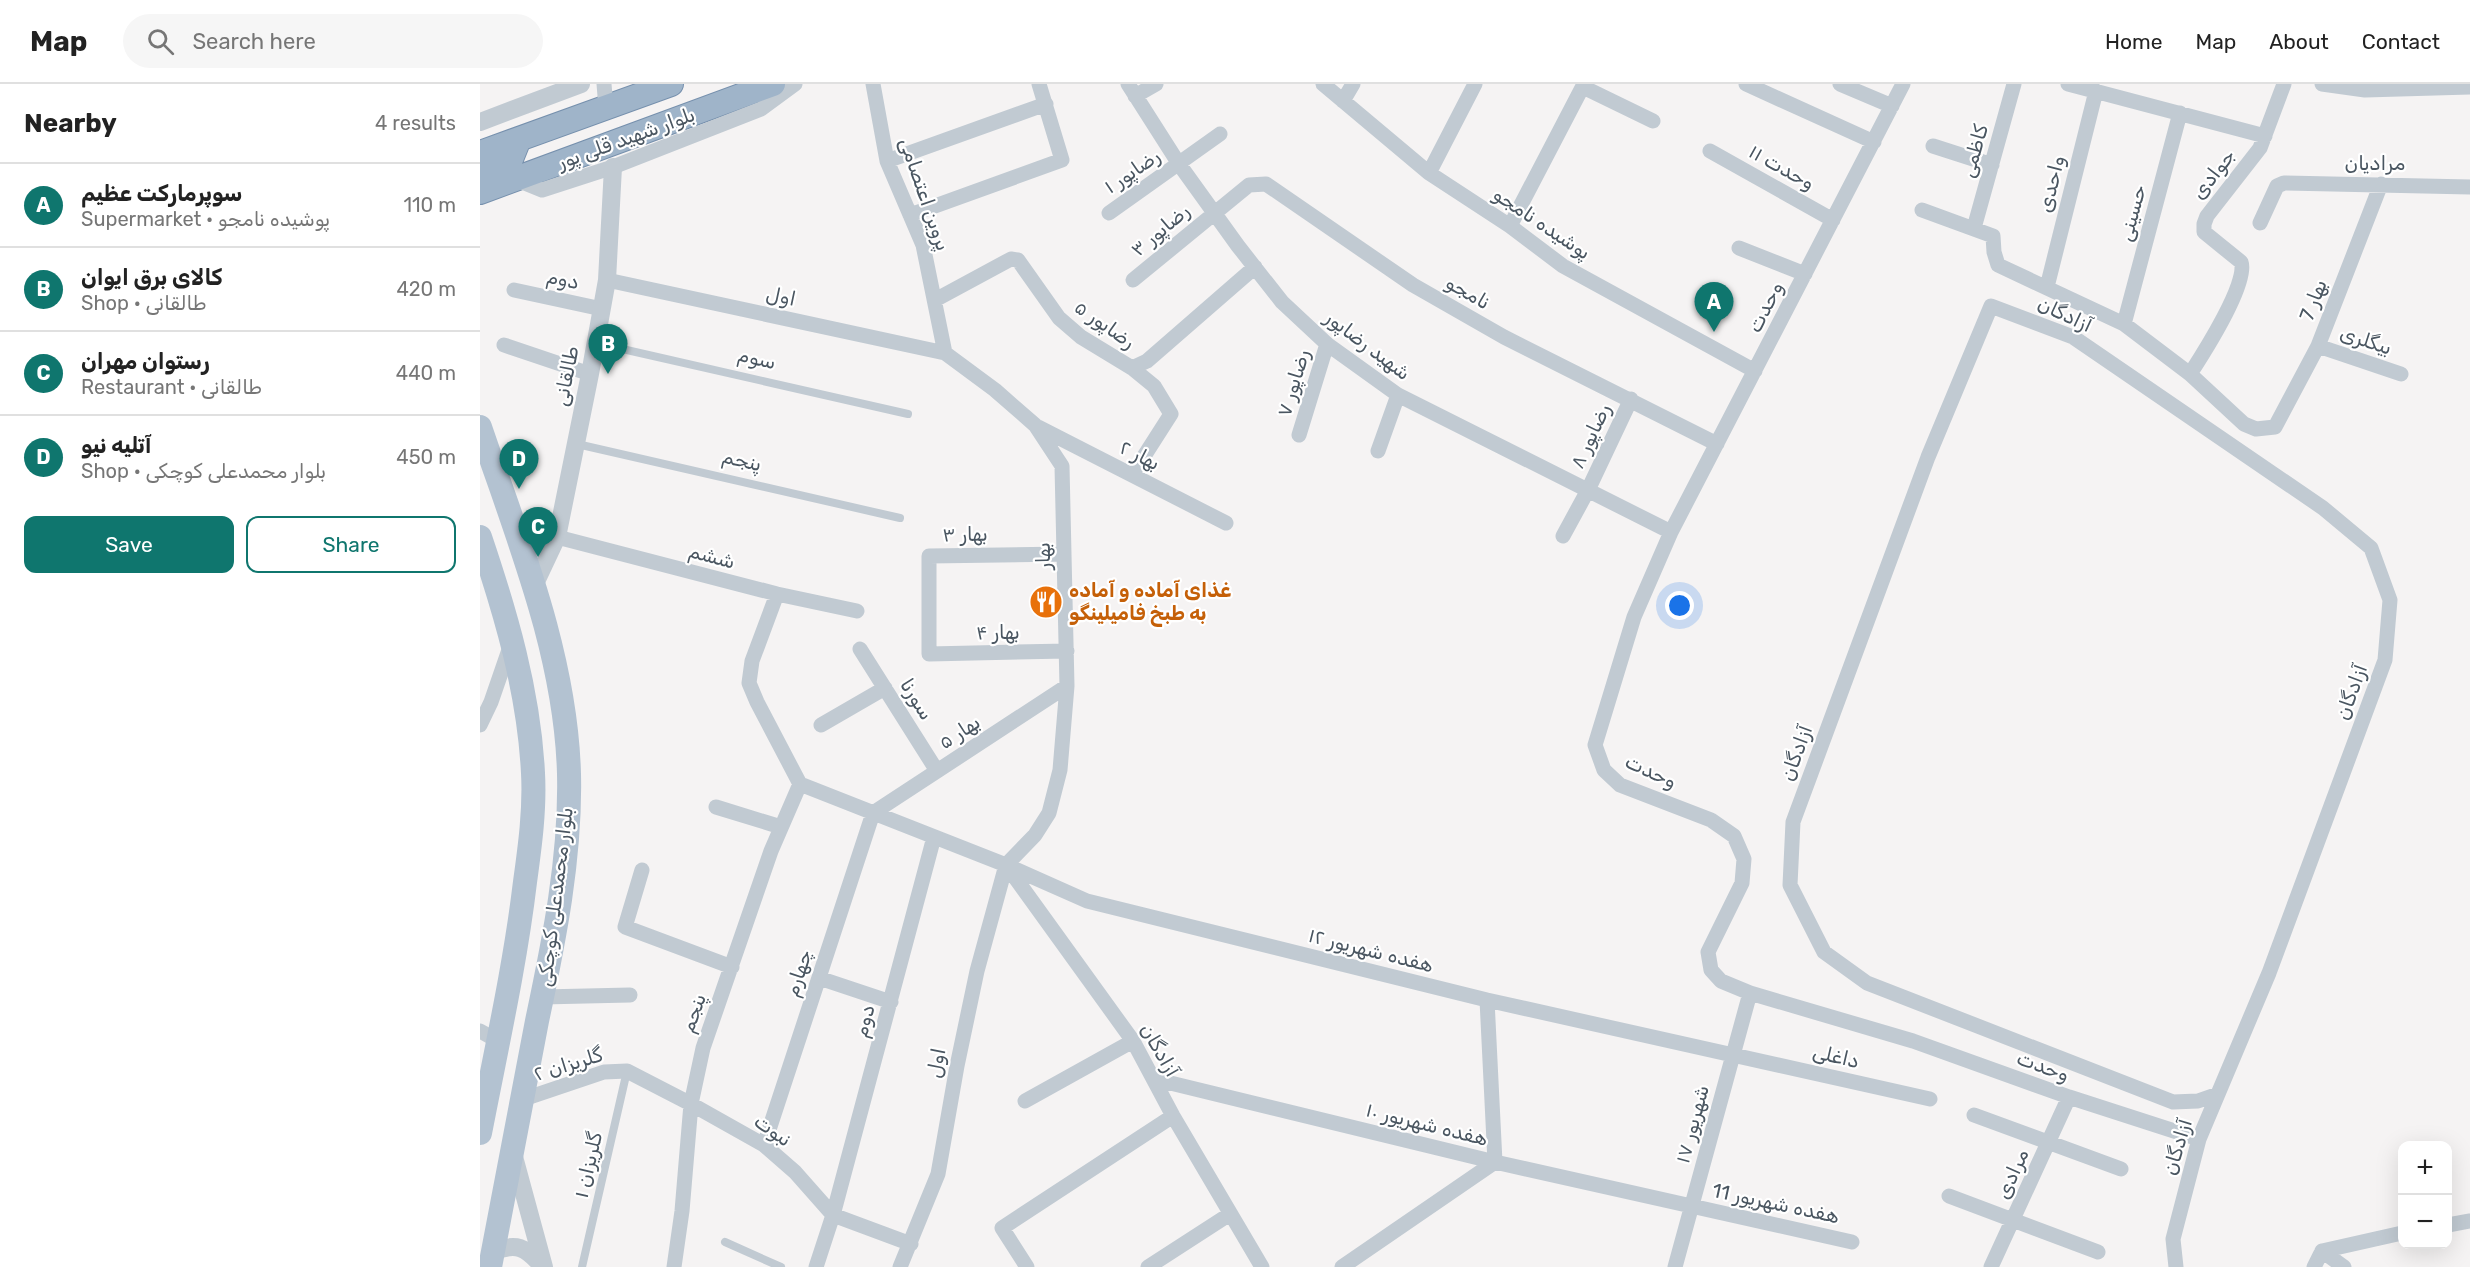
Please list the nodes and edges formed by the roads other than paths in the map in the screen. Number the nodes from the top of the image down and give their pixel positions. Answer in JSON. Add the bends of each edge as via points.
{"nodes":[{"id":1,"x":581,"y":84,"type":"edge"},
{"id":2,"x":604,"y":84,"type":"edge"},
{"id":3,"x":671,"y":84,"type":"edge"},
{"id":4,"x":772,"y":84,"type":"edge"},
{"id":5,"x":795,"y":84,"type":"edge"},
{"id":6,"x":873,"y":84,"type":"edge"},
{"id":7,"x":1039,"y":84,"type":"edge"},
{"id":8,"x":1156,"y":84,"type":"edge"},
{"id":9,"x":1323,"y":84,"type":"edge"},
{"id":10,"x":1353,"y":84,"type":"edge"},
{"id":11,"x":1475,"y":84,"type":"edge"},
{"id":12,"x":1746,"y":84,"type":"edge"},
{"id":13,"x":1840,"y":84,"type":"edge"},
{"id":14,"x":1904,"y":84,"type":"edge"},
{"id":15,"x":2014,"y":84,"type":"edge"},
{"id":16,"x":2068,"y":84,"type":"edge"},
{"id":17,"x":2283,"y":84,"type":"edge"},
{"id":18,"x":2322,"y":84,"type":"edge"},
{"id":19,"x":1583,"y":86,"type":"edge"},
{"id":20,"x":2470,"y":87,"type":"edge"},
{"id":21,"x":1132,"y":90,"type":"edge"},
{"id":22,"x":2096,"y":91,"type":"junction"},
{"id":23,"x":1343,"y":101,"type":"junction"},
{"id":24,"x":1046,"y":104,"type":"junction"},
{"id":25,"x":1892,"y":106,"type":"junction"},
{"id":26,"x":606,"y":108,"type":"junction"},
{"id":27,"x":2180,"y":113,"type":"junction"},
{"id":28,"x":1653,"y":121,"type":"dead end"},
{"id":29,"x":480,"y":122,"type":"edge"},
{"id":30,"x":1221,"y":134,"type":"dead end"},
{"id":31,"x":2265,"y":136,"type":"junction"},
{"id":32,"x":519,"y":140,"type":"junction"},
{"id":33,"x":1874,"y":142,"type":"junction"},
{"id":34,"x":1933,"y":146,"type":"dead end"},
{"id":35,"x":1710,"y":151,"type":"dead end"},
{"id":36,"x":480,"y":153,"type":"edge"},
{"id":37,"x":887,"y":161,"type":"junction"},
{"id":38,"x":1179,"y":164,"type":"junction"},
{"id":39,"x":1992,"y":165,"type":"junction"},
{"id":40,"x":613,"y":167,"type":"junction"},
{"id":41,"x":1429,"y":173,"type":"junction"},
{"id":42,"x":480,"y":174,"type":"edge"},
{"id":43,"x":515,"y":179,"type":"junction"},
{"id":44,"x":2381,"y":184,"type":"junction"},
{"id":45,"x":2470,"y":187,"type":"edge"},
{"id":46,"x":480,"y":192,"type":"edge"},
{"id":47,"x":1922,"y":210,"type":"dead end"},
{"id":48,"x":1109,"y":213,"type":"dead end"},
{"id":49,"x":1214,"y":213,"type":"junction"},
{"id":50,"x":910,"y":215,"type":"junction"},
{"id":51,"x":1833,"y":220,"type":"junction"},
{"id":52,"x":2260,"y":223,"type":"dead end"},
{"id":53,"x":1510,"y":226,"type":"junction"},
{"id":54,"x":1974,"y":228,"type":"junction"},
{"id":55,"x":1739,"y":248,"type":"dead end"},
{"id":56,"x":1255,"y":267,"type":"junction"},
{"id":57,"x":1805,"y":274,"type":"junction"},
{"id":58,"x":607,"y":280,"type":"junction"},
{"id":59,"x":1132,"y":280,"type":"dead end"},
{"id":60,"x":2047,"y":287,"type":"junction"},
{"id":61,"x":514,"y":290,"type":"dead end"},
{"id":62,"x":934,"y":300,"type":"junction"},
{"id":63,"x":602,"y":309,"type":"junction"},
{"id":64,"x":2124,"y":324,"type":"junction"},
{"id":65,"x":596,"y":343,"type":"junction"},
{"id":66,"x":1327,"y":344,"type":"junction"},
{"id":67,"x":504,"y":345,"type":"dead end"},
{"id":68,"x":2318,"y":346,"type":"junction"},
{"id":69,"x":945,"y":352,"type":"junction"},
{"id":70,"x":1132,"y":368,"type":"junction"},
{"id":71,"x":1755,"y":371,"type":"junction"},
{"id":72,"x":590,"y":374,"type":"junction"},
{"id":73,"x":2190,"y":374,"type":"junction"},
{"id":74,"x":2401,"y":374,"type":"dead end"},
{"id":75,"x":1398,"y":395,"type":"junction"},
{"id":76,"x":1631,"y":399,"type":"junction"},
{"id":77,"x":908,"y":414,"type":"dead end"},
{"id":78,"x":1035,"y":425,"type":"junction"},
{"id":79,"x":480,"y":427,"type":"edge"},
{"id":80,"x":1299,"y":435,"type":"dead end"},
{"id":81,"x":575,"y":443,"type":"junction"},
{"id":82,"x":1717,"y":444,"type":"junction"},
{"id":83,"x":1378,"y":451,"type":"dead end"},
{"id":84,"x":1132,"y":475,"type":"junction"},
{"id":85,"x":1588,"y":490,"type":"junction"},
{"id":86,"x":900,"y":519,"type":"dead end"},
{"id":87,"x":1226,"y":523,"type":"dead end"},
{"id":88,"x":1671,"y":532,"type":"junction"},
{"id":89,"x":1563,"y":536,"type":"dead end"},
{"id":90,"x":480,"y":537,"type":"edge"},
{"id":91,"x":557,"y":537,"type":"junction"},
{"id":92,"x":1064,"y":554,"type":"junction"},
{"id":93,"x":533,"y":588,"type":"junction"},
{"id":94,"x":777,"y":594,"type":"junction"},
{"id":95,"x":857,"y":611,"type":"dead end"},
{"id":96,"x":512,"y":641,"type":"junction"},
{"id":97,"x":861,"y":649,"type":"dead end"},
{"id":98,"x":1067,"y":651,"type":"junction"},
{"id":99,"x":929,"y":654,"type":"joint"},
{"id":100,"x":1067,"y":686,"type":"junction"},
{"id":101,"x":885,"y":688,"type":"junction"},
{"id":102,"x":480,"y":725,"type":"edge"},
{"id":103,"x":821,"y":725,"type":"dead end"},
{"id":104,"x":937,"y":771,"type":"junction"},
{"id":105,"x":800,"y":784,"type":"junction"},
{"id":106,"x":716,"y":807,"type":"dead end"},
{"id":107,"x":873,"y":813,"type":"junction"},
{"id":108,"x":781,"y":828,"type":"junction"},
{"id":109,"x":934,"y":837,"type":"junction"},
{"id":110,"x":1006,"y":865,"type":"junction"},
{"id":111,"x":642,"y":870,"type":"dead end"},
{"id":112,"x":732,"y":967,"type":"junction"},
{"id":113,"x":819,"y":978,"type":"junction"},
{"id":114,"x":1750,"y":993,"type":"junction"},
{"id":115,"x":630,"y":994,"type":"dead end"},
{"id":116,"x":542,"y":997,"type":"junction"},
{"id":117,"x":1487,"y":1000,"type":"junction"},
{"id":118,"x":891,"y":1002,"type":"junction"},
{"id":119,"x":489,"y":1036,"type":"edge"},
{"id":120,"x":1133,"y":1041,"type":"junction"},
{"id":121,"x":1733,"y":1055,"type":"junction"},
{"id":122,"x":627,"y":1071,"type":"junction"},
{"id":123,"x":1154,"y":1079,"type":"junction"},
{"id":124,"x":2218,"y":1094,"type":"junction"},
{"id":125,"x":2069,"y":1097,"type":"junction"},
{"id":126,"x":1930,"y":1099,"type":"dead end"},
{"id":127,"x":521,"y":1100,"type":"junction"},
{"id":128,"x":1025,"y":1101,"type":"dead end"},
{"id":129,"x":691,"y":1104,"type":"junction"},
{"id":130,"x":1974,"y":1115,"type":"dead end"},
{"id":131,"x":1173,"y":1116,"type":"junction"},
{"id":132,"x":481,"y":1122,"type":"edge"},
{"id":133,"x":2199,"y":1139,"type":"junction"},
{"id":134,"x":2049,"y":1143,"type":"junction"},
{"id":135,"x":764,"y":1145,"type":"junction"},
{"id":136,"x":512,"y":1148,"type":"junction"},
{"id":137,"x":1495,"y":1162,"type":"junction"},
{"id":138,"x":2121,"y":1169,"type":"dead end"},
{"id":139,"x":1949,"y":1196,"type":"dead end"},
{"id":140,"x":1692,"y":1206,"type":"junction"},
{"id":141,"x":1230,"y":1214,"type":"junction"},
{"id":142,"x":833,"y":1215,"type":"junction"},
{"id":143,"x":2015,"y":1220,"type":"junction"},
{"id":144,"x":2470,"y":1221,"type":"edge"},
{"id":145,"x":2452,"y":1224,"type":"edge"},
{"id":146,"x":2398,"y":1234,"type":"edge"},
{"id":147,"x":725,"y":1242,"type":"dead end"},
{"id":148,"x":1852,"y":1242,"type":"dead end"},
{"id":149,"x":911,"y":1244,"type":"junction"},
{"id":150,"x":2322,"y":1251,"type":"junction"},
{"id":151,"x":2098,"y":1252,"type":"dead end"},
{"id":152,"x":491,"y":1260,"type":"edge"},
{"id":153,"x":544,"y":1267,"type":"edge"},
{"id":154,"x":582,"y":1267,"type":"edge"},
{"id":155,"x":674,"y":1267,"type":"edge"},
{"id":156,"x":781,"y":1267,"type":"edge"},
{"id":157,"x":816,"y":1267,"type":"edge"},
{"id":158,"x":900,"y":1267,"type":"edge"},
{"id":159,"x":1027,"y":1267,"type":"edge"},
{"id":160,"x":1148,"y":1267,"type":"edge"},
{"id":161,"x":1262,"y":1267,"type":"edge"},
{"id":162,"x":1342,"y":1267,"type":"edge"},
{"id":163,"x":1675,"y":1267,"type":"edge"},
{"id":164,"x":1992,"y":1267,"type":"edge"},
{"id":165,"x":2176,"y":1267,"type":"edge"},
{"id":166,"x":2314,"y":1267,"type":"edge"},
{"id":167,"x":2344,"y":1267,"type":"edge"}],
"edges":[{"from":1,"to":29,"type":"street"},
{"from":2,"to":26,"type":"street"},
{"from":3,"to":26,"type":"highway","name":"بلوار شهید قلی پور"},
{"from":4,"to":43,"type":"highway","name":"بلوار شهید قلی پور"},
{"from":5,"to":40,"type":"street","via":[[761,109]]},
{"from":6,"to":37,"type":"street","name":"پروین اعتصامی"},
{"from":7,"to":24,"type":"street"},
{"from":8,"to":21,"type":"street"},
{"from":9,"to":23,"type":"street","name":"پوشیده نامجو"},
{"from":10,"to":23,"type":"street"},
{"from":11,"to":41,"type":"street"},
{"from":12,"to":33,"type":"street"},
{"from":13,"to":25,"type":"street"},
{"from":14,"to":25,"type":"street","name":"وحدت"},
{"from":15,"to":39,"type":"street","name":"کاظمی"},
{"from":16,"to":22,"type":"street"},
{"from":17,"to":31,"type":"street","name":"جوادی"},
{"from":18,"to":20,"type":"street","via":[[2365,90]]},
{"from":19,"to":28,"type":"street"},
{"from":19,"to":53,"type":"street"},
{"from":21,"to":38,"type":"street","name":"شهید رضاپور"},
{"from":22,"to":27,"type":"street"},
{"from":22,"to":60,"type":"street","name":"واحدی"},
{"from":23,"to":41,"type":"street","name":"پوشیده نامجو"},
{"from":24,"to":37,"type":"street"},
{"from":24,"to":50,"type":"street","via":[[1062,160]]},
{"from":25,"to":33,"type":"street","name":"وحدت"},
{"from":26,"to":32,"type":"highway","name":"بلوار شهید قلی پور"},
{"from":27,"to":31,"type":"street"},
{"from":27,"to":64,"type":"street","name":"حسینی"},
{"from":30,"to":38,"type":"street","name":"رضاپور ۱"},
{"from":31,"to":73,"type":"street","name":"جوادی","via":[[2260,148],[2206,216],[2204,232],[2241,262],[2243,274],[2216,332]]},
{"from":32,"to":36,"type":"highway","name":"بلوار شهید قلی پور"},
{"from":32,"to":42,"type":"highway","via":[[509,164]]},
{"from":33,"to":51,"type":"street","name":"وحدت"},
{"from":34,"to":39,"type":"street"},
{"from":35,"to":51,"type":"street","name":"وحدت ۱۱"},
{"from":37,"to":50,"type":"street","name":"پروین اعتصامی"},
{"from":38,"to":48,"type":"street","name":"رضاپور ۱"},
{"from":38,"to":49,"type":"street","name":"شهید رضاپور"},
{"from":39,"to":54,"type":"street","name":"کاظمی"},
{"from":40,"to":43,"type":"street","via":[[542,190]]},
{"from":40,"to":58,"type":"street","name":"طالقانی"},
{"from":41,"to":53,"type":"street","name":"پوشیده نامجو"},
{"from":43,"to":46,"type":"highway","name":"بلوار شهید قلی پور"},
{"from":44,"to":45,"type":"street","name":"مرادیان"},
{"from":44,"to":52,"type":"street","name":"مرادیان","via":[[2280,184]]},
{"from":44,"to":68,"type":"street","name":"بهار 7"},
{"from":47,"to":54,"type":"street"},
{"from":49,"to":56,"type":"street","name":"شهید رضاپور"},
{"from":49,"to":59,"type":"street","name":"رضاپور ۳"},
{"from":49,"to":76,"type":"street","name":"نامجو","via":[[1249,185],[1266,184],[1413,285],[1504,337]]},
{"from":50,"to":62,"type":"street","name":"پروین اعتصامی","via":[[923,245]]},
{"from":51,"to":57,"type":"street","name":"وحدت"},
{"from":53,"to":71,"type":"street","name":"پوشیده نامجو","via":[[1563,266]]},
{"from":54,"to":60,"type":"street","via":[[1992,236],[1998,265]]},
{"from":55,"to":57,"type":"street"},
{"from":56,"to":66,"type":"street","name":"شهید رضاپور","via":[[1282,302]]},
{"from":56,"to":70,"type":"street","name":"رضاپور ۵","via":[[1147,361]]},
{"from":57,"to":71,"type":"street","name":"وحدت"},
{"from":58,"to":63,"type":"street","name":"طالقانی"},
{"from":58,"to":69,"type":"street","name":"اول"},
{"from":60,"to":64,"type":"street"},
{"from":61,"to":63,"type":"street","name":"دوم"},
{"from":62,"to":69,"type":"street","name":"پروین اعتصامی"},
{"from":62,"to":70,"type":"street","name":"رضاپور ۵","via":[[1011,259],[1018,260],[1059,318],[1080,337]]},
{"from":63,"to":65,"type":"street","name":"طالقانی"},
{"from":64,"to":73,"type":"street"},
{"from":65,"to":72,"type":"street","name":"طالقانی"},
{"from":65,"to":77,"type":"lane","name":"سوم"},
{"from":66,"to":75,"type":"street","name":"شهید رضاپور"},
{"from":66,"to":80,"type":"street","name":"رضاپور ۷"},
{"from":67,"to":72,"type":"street"},
{"from":68,"to":73,"type":"street","name":"بهار 7","via":[[2275,427],[2256,429],[2244,424]]},
{"from":68,"to":74,"type":"street","name":"بیگلری"},
{"from":69,"to":78,"type":"street","name":"بهار"},
{"from":70,"to":84,"type":"street","via":[[1154,386],[1170,414]]},
{"from":71,"to":82,"type":"street","name":"وحدت"},
{"from":72,"to":81,"type":"street","name":"طالقانی"},
{"from":75,"to":83,"type":"street"},
{"from":75,"to":85,"type":"street","name":"شهید رضاپور"},
{"from":76,"to":82,"type":"street","name":"نامجو"},
{"from":76,"to":85,"type":"street","name":"رضاپور ۸"},
{"from":78,"to":84,"type":"street","name":"بهار ۲"},
{"from":78,"to":92,"type":"street","name":"بهار","via":[[1062,466]]},
{"from":79,"to":93,"type":"main road","name":"بلوار محمدعلی کوچکی"},
{"from":81,"to":86,"type":"lane","name":"پنجم"},
{"from":81,"to":91,"type":"street","name":"طالقانی"},
{"from":82,"to":88,"type":"street","name":"وحدت"},
{"from":84,"to":87,"type":"street","name":"بهار ۲"},
{"from":85,"to":88,"type":"street","name":"شهید رضاپور"},
{"from":85,"to":89,"type":"street","name":"رضاپور ۸"},
{"from":88,"to":114,"type":"street","name":"وحدت","via":[[1634,617],[1595,745],[1604,770],[1620,785],[1711,820],[1734,836],[1744,859],[1742,882],[1708,952],[1711,970],[1721,981]]},
{"from":90,"to":96,"type":"main road","name":"بلوار محمدعلی کوچکی"},
{"from":91,"to":93,"type":"street","name":"طالقانی"},
{"from":91,"to":94,"type":"street","name":"ششم"},
{"from":92,"to":98,"type":"street","name":"بهار"},
{"from":92,"to":99,"type":"street","name":"بهار ۳","via":[[928,556]]},
{"from":93,"to":116,"type":"main road","name":"بلوار محمدعلی کوچکی","via":[[562,705],[569,774],[566,841]]},
{"from":94,"to":95,"type":"street","name":"ششم"},
{"from":94,"to":105,"type":"street","via":[[752,661],[749,683]]},
{"from":96,"to":102,"type":"street"},
{"from":96,"to":119,"type":"main road","name":"بلوار محمدعلی کوچکی","via":[[527,711],[533,774],[531,838],[521,914]]},
{"from":97,"to":101,"type":"street","name":"سورنا"},
{"from":98,"to":99,"type":"street","name":"بهار ۴"},
{"from":98,"to":100,"type":"street","name":"بهار"},
{"from":100,"to":104,"type":"street","name":"بهار ۵"},
{"from":100,"to":110,"type":"street","name":"بهار","via":[[1060,770],[1049,813],[1035,835]]},
{"from":101,"to":103,"type":"street"},
{"from":101,"to":104,"type":"street","name":"سورنا"},
{"from":104,"to":107,"type":"street","name":"بهار ۵"},
{"from":105,"to":107,"type":"street","name":"هفده شهریور ۱۲"},
{"from":105,"to":108,"type":"street","name":"پنجم"},
{"from":106,"to":108,"type":"street"},
{"from":107,"to":109,"type":"street","name":"هفده شهریور ۱۲"},
{"from":107,"to":113,"type":"street","name":"چهارم"},
{"from":108,"to":112,"type":"street","name":"پنجم"},
{"from":109,"to":110,"type":"street","name":"هفده شهریور ۱۲"},
{"from":109,"to":118,"type":"street","name":"دوم"},
{"from":110,"to":117,"type":"street","name":"هفده شهریور ۱۲","via":[[1088,901]]},
{"from":110,"to":120,"type":"street","name":"آزادگان"},
{"from":110,"to":149,"type":"street","name":"اول","via":[[977,971],[938,1174]]},
{"from":111,"to":112,"type":"street","via":[[624,927]]},
{"from":112,"to":129,"type":"street","name":"پنجم","via":[[703,1048]]},
{"from":113,"to":118,"type":"street"},
{"from":113,"to":135,"type":"street","name":"چهارم"},
{"from":114,"to":121,"type":"street","name":"۱۷ شهریور"},
{"from":114,"to":125,"type":"street","name":"وحدت","via":[[1913,1041]]},
{"from":115,"to":116,"type":"street"},
{"from":116,"to":127,"type":"main road","name":"بلوار محمدعلی کوچکی"},
{"from":117,"to":121,"type":"street","name":"هفده شهریور ۱۲"},
{"from":117,"to":137,"type":"street"},
{"from":118,"to":142,"type":"street","name":"دوم"},
{"from":119,"to":132,"type":"main road","name":"بلوار محمدعلی کوچکی"},
{"from":120,"to":123,"type":"street","name":"آزادگان"},
{"from":120,"to":128,"type":"street"},
{"from":121,"to":126,"type":"street","name":"داغلی"},
{"from":121,"to":140,"type":"street","name":"۱۷ شهریور"},
{"from":122,"to":127,"type":"street","name":"گلریزان ۲","via":[[604,1072]]},
{"from":122,"to":129,"type":"street","name":"نبوت"},
{"from":122,"to":154,"type":"lane","name":"گلریزان ۱"},
{"from":123,"to":131,"type":"street","name":"آزادگان"},
{"from":123,"to":137,"type":"street","name":"هفده شهریور ۱۰"},
{"from":124,"to":124,"type":"street","name":"آزادگان","via":[[2269,973],[2385,660],[2390,600],[2372,548],[2323,508],[2073,337],[1991,306],[1928,457],[1793,822],[1790,885],[1824,952],[1867,983],[2174,1102],[2198,1101]]},
{"from":124,"to":133,"type":"street","name":"آزادگان"},
{"from":125,"to":133,"type":"street","name":"وحدت"},
{"from":125,"to":134,"type":"street","name":"مرادی"},
{"from":127,"to":136,"type":"main road","name":"بلوار محمدعلی کوچکی"},
{"from":129,"to":135,"type":"street","name":"نبوت"},
{"from":129,"to":155,"type":"street","name":"پنجم"},
{"from":130,"to":134,"type":"street"},
{"from":131,"to":141,"type":"street","name":"آزادگان"},
{"from":131,"to":159,"type":"street","via":[[1002,1228]]},
{"from":133,"to":165,"type":"street","name":"آزادگان","via":[[2172,1239]]},
{"from":134,"to":138,"type":"street"},
{"from":134,"to":143,"type":"street","name":"مرادی"},
{"from":135,"to":142,"type":"street","name":"نبوت","via":[[795,1172]]},
{"from":136,"to":152,"type":"main road","name":"بلوار محمدعلی کوچکی"},
{"from":136,"to":153,"type":"street"},
{"from":137,"to":140,"type":"street","name":"هفده شهریور ۱۰"},
{"from":137,"to":162,"type":"street"},
{"from":139,"to":143,"type":"street"},
{"from":140,"to":148,"type":"street","name":"هفده شهریور 11"},
{"from":140,"to":163,"type":"street","name":"۱۷ شهریور"},
{"from":141,"to":160,"type":"street"},
{"from":141,"to":161,"type":"street","name":"آزادگان"},
{"from":142,"to":149,"type":"street"},
{"from":142,"to":157,"type":"street"},
{"from":143,"to":151,"type":"street"},
{"from":143,"to":164,"type":"street","name":"مرادی"},
{"from":144,"to":145,"type":"street"},
{"from":146,"to":150,"type":"street"},
{"from":147,"to":156,"type":"lane"},
{"from":149,"to":158,"type":"street","name":"اول"},
{"from":150,"to":166,"type":"street"},
{"from":150,"to":167,"type":"street"},
{"from":152,"to":153,"type":"street","via":[[504,1247],[519,1246]]}]}
